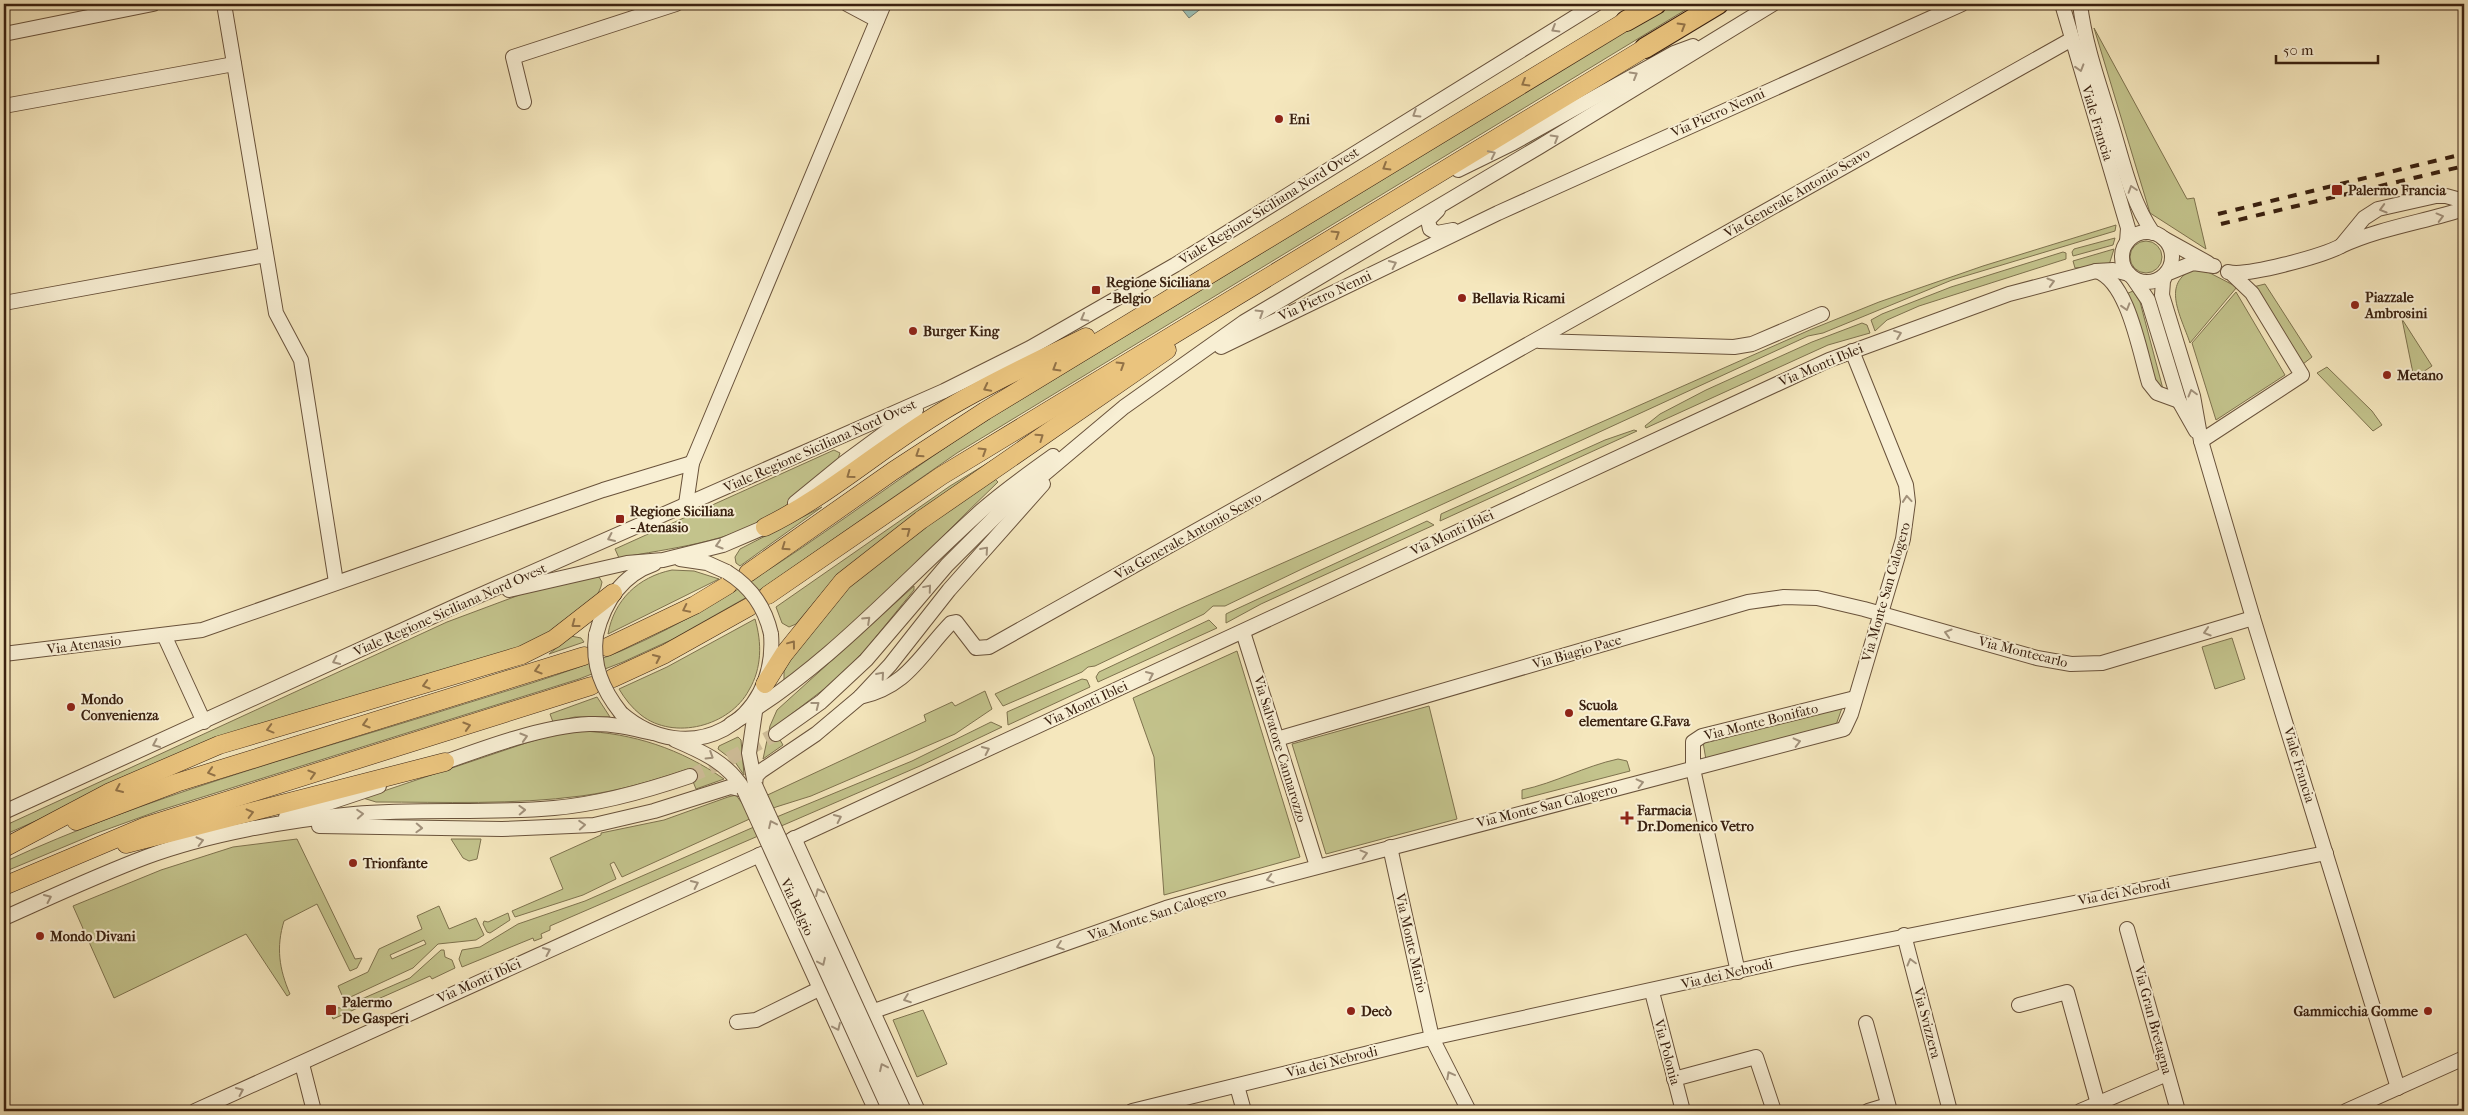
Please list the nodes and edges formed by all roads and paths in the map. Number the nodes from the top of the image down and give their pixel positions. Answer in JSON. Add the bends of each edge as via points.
{"nodes":[{"id":1,"x":153,"y":4,"type":"edge"},
{"id":2,"x":224,"y":4,"type":"edge"},
{"id":3,"x":676,"y":4,"type":"edge"},
{"id":4,"x":847,"y":4,"type":"edge"},
{"id":5,"x":884,"y":4,"type":"edge"},
{"id":6,"x":1596,"y":4,"type":"edge"},
{"id":7,"x":1656,"y":4,"type":"edge"},
{"id":8,"x":1718,"y":4,"type":"edge"},
{"id":9,"x":1773,"y":4,"type":"edge"},
{"id":10,"x":1962,"y":4,"type":"edge"},
{"id":11,"x":2062,"y":4,"type":"edge"},
{"id":12,"x":2080,"y":4,"type":"edge"},
{"id":13,"x":877,"y":20,"type":"junction"},
{"id":14,"x":1626,"y":22,"type":"joint"},
{"id":15,"x":1725,"y":33,"type":"junction"},
{"id":16,"x":4,"y":34,"type":"edge"},
{"id":17,"x":2072,"y":39,"type":"junction"},
{"id":18,"x":1645,"y":48,"type":"joint"},
{"id":19,"x":234,"y":64,"type":"junction"},
{"id":20,"x":524,"y":102,"type":"dead end"},
{"id":21,"x":4,"y":106,"type":"edge"},
{"id":22,"x":1452,"y":198,"type":"junction"},
{"id":23,"x":2464,"y":201,"type":"edge"},
{"id":24,"x":1385,"y":204,"type":"junction"},
{"id":25,"x":2464,"y":208,"type":"edge"},
{"id":26,"x":1475,"y":223,"type":"junction"},
{"id":27,"x":1277,"y":233,"type":"junction"},
{"id":28,"x":2158,"y":235,"type":"junction"},
{"id":29,"x":2126,"y":242,"type":"junction"},
{"id":30,"x":2340,"y":246,"type":"junction"},
{"id":31,"x":266,"y":255,"type":"junction"},
{"id":32,"x":1294,"y":260,"type":"junction"},
{"id":33,"x":2214,"y":266,"type":"junction"},
{"id":34,"x":2096,"y":271,"type":"junction"},
{"id":35,"x":2231,"y":273,"type":"junction"},
{"id":36,"x":2166,"y":274,"type":"junction"},
{"id":37,"x":2131,"y":276,"type":"junction"},
{"id":38,"x":4,"y":303,"type":"edge"},
{"id":39,"x":1822,"y":314,"type":"dead end"},
{"id":40,"x":1538,"y":341,"type":"junction"},
{"id":41,"x":1852,"y":351,"type":"junction"},
{"id":42,"x":1176,"y":370,"type":"junction"},
{"id":43,"x":944,"y":391,"type":"junction"},
{"id":44,"x":2179,"y":401,"type":"junction"},
{"id":45,"x":1124,"y":407,"type":"junction"},
{"id":46,"x":2201,"y":440,"type":"junction"},
{"id":47,"x":1072,"y":452,"type":"junction"},
{"id":48,"x":692,"y":463,"type":"junction"},
{"id":49,"x":686,"y":504,"type":"junction"},
{"id":50,"x":765,"y":527,"type":"junction"},
{"id":51,"x":663,"y":560,"type":"junction"},
{"id":52,"x":748,"y":573,"type":"dead end"},
{"id":53,"x":727,"y":578,"type":"junction"},
{"id":54,"x":336,"y":582,"type":"junction"},
{"id":55,"x":613,"y":594,"type":"junction"},
{"id":56,"x":768,"y":595,"type":"dead end"},
{"id":57,"x":460,"y":604,"type":"junction"},
{"id":58,"x":749,"y":607,"type":"dead end"},
{"id":59,"x":1880,"y":614,"type":"junction"},
{"id":60,"x":2254,"y":618,"type":"junction"},
{"id":61,"x":1243,"y":632,"type":"junction"},
{"id":62,"x":164,"y":635,"type":"junction"},
{"id":63,"x":601,"y":641,"type":"junction"},
{"id":64,"x":4,"y":654,"type":"edge"},
{"id":65,"x":584,"y":656,"type":"dead end"},
{"id":66,"x":613,"y":678,"type":"dead end"},
{"id":67,"x":591,"y":686,"type":"dead end"},
{"id":68,"x":759,"y":697,"type":"junction"},
{"id":69,"x":860,"y":697,"type":"junction"},
{"id":70,"x":1855,"y":698,"type":"junction"},
{"id":71,"x":204,"y":722,"type":"junction"},
{"id":72,"x":776,"y":734,"type":"tunnel mouth"},
{"id":73,"x":659,"y":735,"type":"junction"},
{"id":74,"x":1277,"y":739,"type":"junction"},
{"id":75,"x":445,"y":762,"type":"junction"},
{"id":76,"x":1693,"y":769,"type":"junction"},
{"id":77,"x":690,"y":776,"type":"tunnel mouth"},
{"id":78,"x":749,"y":788,"type":"junction"},
{"id":79,"x":4,"y":812,"type":"edge"},
{"id":80,"x":266,"y":827,"type":"junction"},
{"id":81,"x":220,"y":836,"type":"junction"},
{"id":82,"x":792,"y":839,"type":"joint"},
{"id":83,"x":1390,"y":847,"type":"junction"},
{"id":84,"x":4,"y":850,"type":"edge"},
{"id":85,"x":2326,"y":853,"type":"junction"},
{"id":86,"x":761,"y":854,"type":"joint"},
{"id":87,"x":67,"y":858,"type":"junction"},
{"id":88,"x":1317,"y":866,"type":"junction"},
{"id":89,"x":4,"y":886,"type":"edge"},
{"id":90,"x":4,"y":918,"type":"edge"},
{"id":91,"x":2127,"y":929,"type":"dead end"},
{"id":92,"x":1904,"y":935,"type":"junction"},
{"id":93,"x":1738,"y":972,"type":"junction"},
{"id":94,"x":819,"y":990,"type":"junction"},
{"id":95,"x":1652,"y":992,"type":"junction"},
{"id":96,"x":2018,"y":1005,"type":"dead end"},
{"id":97,"x":874,"y":1011,"type":"junction"},
{"id":98,"x":737,"y":1022,"type":"dead end"},
{"id":99,"x":1866,"y":1023,"type":"dead end"},
{"id":100,"x":1432,"y":1038,"type":"junction"},
{"id":101,"x":2464,"y":1058,"type":"edge"},
{"id":102,"x":302,"y":1064,"type":"junction"},
{"id":103,"x":2167,"y":1074,"type":"junction"},
{"id":104,"x":1674,"y":1079,"type":"junction"},
{"id":105,"x":1237,"y":1086,"type":"junction"},
{"id":106,"x":2398,"y":1088,"type":"junction"},
{"id":107,"x":2098,"y":1104,"type":"junction"},
{"id":108,"x":1889,"y":1108,"type":"edge"},
{"id":109,"x":196,"y":1111,"type":"edge"},
{"id":110,"x":314,"y":1111,"type":"edge"},
{"id":111,"x":876,"y":1111,"type":"edge"},
{"id":112,"x":890,"y":1111,"type":"edge"},
{"id":113,"x":904,"y":1111,"type":"edge"},
{"id":114,"x":918,"y":1111,"type":"edge"},
{"id":115,"x":1132,"y":1111,"type":"edge"},
{"id":116,"x":1244,"y":1111,"type":"edge"},
{"id":117,"x":1469,"y":1111,"type":"edge"},
{"id":118,"x":1683,"y":1111,"type":"edge"},
{"id":119,"x":1774,"y":1111,"type":"edge"},
{"id":120,"x":1868,"y":1111,"type":"edge"},
{"id":121,"x":1950,"y":1111,"type":"edge"},
{"id":122,"x":2080,"y":1111,"type":"edge"},
{"id":123,"x":2178,"y":1111,"type":"edge"},
{"id":124,"x":2346,"y":1111,"type":"edge"}],
"edges":[{"from":1,"to":16,"type":"street"},
{"from":2,"to":19,"type":"street"},
{"from":3,"to":20,"type":"street","via":[[513,57]]},
{"from":4,"to":13,"type":"street"},
{"from":5,"to":13,"type":"street"},
{"from":6,"to":43,"type":"street","name":"Viale Regione Siciliana Nord Ovest","one_way":true,"via":[[1175,265],[1039,343]]},
{"from":7,"to":14,"type":"highway"},
{"from":18,"to":8,"type":"highway","one_way":true},
{"from":9,"to":15,"type":"street"},
{"from":10,"to":26,"type":"street","name":"Via Pietro Nenni"},
{"from":11,"to":17,"type":"street","name":"Viale Francia"},
{"from":28,"to":12,"type":"street","name":"Viale Francia","one_way":true,"via":[[2139,210],[2130,184],[2088,47]]},
{"from":13,"to":48,"type":"street"},
{"from":14,"to":27,"type":"main road","name":"Viale Regione Siciliana Nord Ovest","one_way":true},
{"from":22,"to":15,"type":"street","one_way":true},
{"from":24,"to":15,"type":"street","one_way":true,"via":[[1500,150],[1674,52]]},
{"from":17,"to":29,"type":"street","name":"Viale Francia","one_way":true,"via":[[2128,228]]},
{"from":17,"to":40,"type":"street","name":"Via Generale Antonio Scavo"},
{"from":18,"to":24,"type":"main road"},
{"from":19,"to":21,"type":"street"},
{"from":19,"to":31,"type":"street"},
{"from":22,"to":26,"type":"street","name":"Via Pietro Nenni","via":[[1430,217],[1430,229],[1441,233]]},
{"from":42,"to":22,"type":"street","one_way":true,"via":[[1252,317]]},
{"from":23,"to":30,"type":"street","one_way":true,"via":[[2436,196],[2378,209],[2364,218]]},
{"from":32,"to":24,"type":"main road","one_way":true},
{"from":30,"to":25,"type":"street","one_way":true,"via":[[2370,234]]},
{"from":42,"to":26,"type":"street","name":"Via Pietro Nenni","one_way":true},
{"from":27,"to":50,"type":"main road","one_way":true,"via":[[944,410],[812,502]]},
{"from":27,"to":52,"type":"main road","name":"Viale Regione Siciliana Nord Ovest","one_way":true,"via":[[985,411]]},
{"from":28,"to":29,"type":"street","via":[[2141,232]]},
{"from":28,"to":33,"type":"street"},
{"from":28,"to":36,"type":"street","via":[[2172,254]]},
{"from":29,"to":37,"type":"street","via":[[2122,255]]},
{"from":30,"to":35,"type":"street","via":[[2319,255]]},
{"from":31,"to":38,"type":"street"},
{"from":31,"to":54,"type":"street","via":[[276,313],[301,360]]},
{"from":56,"to":32,"type":"main road","one_way":true,"via":[[941,476]]},
{"from":68,"to":32,"type":"main road","one_way":true,"via":[[801,632],[843,581],[921,520]]},
{"from":33,"to":35,"type":"street"},
{"from":33,"to":36,"type":"street","via":[[2193,263]]},
{"from":34,"to":37,"type":"street","name":"Via Monti Iblei","via":[[2113,270]]},
{"from":41,"to":34,"type":"street","name":"Via Monti Iblei","one_way":true,"via":[[1979,304]]},
{"from":34,"to":44,"type":"street","one_way":true,"via":[[2105,275],[2122,295],[2149,383],[2157,393]]},
{"from":35,"to":46,"type":"street","via":[[2250,291],[2302,375]]},
{"from":36,"to":37,"type":"street","via":[[2150,282]]},
{"from":46,"to":36,"type":"street","name":"Viale Francia","one_way":true,"via":[[2193,396],[2162,295]]},
{"from":37,"to":44,"type":"street","name":"Viale Francia","via":[[2148,300]]},
{"from":39,"to":40,"type":"street","via":[[1752,344],[1734,347]]},
{"from":40,"to":69,"type":"street","name":"Via Generale Antonio Scavo","via":[[989,647],[976,648],[956,622],[951,623],[906,676],[876,693]]},
{"from":59,"to":41,"type":"street","name":"Via Monte San Calogero","one_way":true,"via":[[1903,539],[1908,502],[1903,478]]},
{"from":41,"to":61,"type":"street","name":"Via Monti Iblei","via":[[1263,620]]},
{"from":42,"to":45,"type":"street"},
{"from":43,"to":49,"type":"street","name":"Viale Regione Siciliana Nord Ovest"},
{"from":43,"to":50,"type":"street","via":[[844,463]]},
{"from":44,"to":46,"type":"street","name":"Viale Francia"},
{"from":45,"to":47,"type":"street"},
{"from":68,"to":45,"type":"street","one_way":true,"via":[[789,687],[856,630],[1008,489]]},
{"from":46,"to":60,"type":"street","name":"Viale Francia"},
{"from":69,"to":47,"type":"street","one_way":true,"via":[[949,590]]},
{"from":72,"to":47,"type":"street","one_way":true,"via":[[842,684],[964,547],[1005,507]]},
{"from":48,"to":49,"type":"street"},
{"from":48,"to":54,"type":"street","name":"Via Atenasio","via":[[603,490]]},
{"from":49,"to":57,"type":"street","name":"Viale Regione Siciliana Nord Ovest","one_way":true},
{"from":50,"to":51,"type":"street","one_way":true,"via":[[723,545]]},
{"from":51,"to":53,"type":"street","via":[[694,560]]},
{"from":51,"to":55,"type":"street","via":[[634,574]]},
{"from":51,"to":57,"type":"street","via":[[592,570]]},
{"from":53,"to":63,"type":"main road","one_way":true,"via":[[695,605]]},
{"from":53,"to":68,"type":"street","bridge":true,"via":[[747,588],[759,604],[771,634],[772,656]]},
{"from":54,"to":62,"type":"street","name":"Via Atenasio","via":[[202,630]]},
{"from":55,"to":63,"type":"street","via":[[605,606]]},
{"from":55,"to":84,"type":"main road","one_way":true,"via":[[567,630],[522,655],[219,745],[110,792]]},
{"from":57,"to":71,"type":"street","name":"Viale Regione Siciliana Nord Ovest","one_way":true},
{"from":66,"to":58,"type":"main road","one_way":true,"via":[[665,654]]},
{"from":60,"to":59,"type":"street","name":"Via Montecarlo","one_way":true,"via":[[2102,663],[2071,664],[2036,658]]},
{"from":59,"to":70,"type":"street","name":"Via Monte San Calogero"},
{"from":59,"to":74,"type":"street","name":"Via Biagio Pace","via":[[1801,597],[1748,602]]},
{"from":60,"to":85,"type":"street","name":"Viale Francia"},
{"from":61,"to":74,"type":"street","name":"Via Salvatore Cannarozzo"},
{"from":82,"to":61,"type":"street","name":"Via Monti Iblei","one_way":true},
{"from":62,"to":64,"type":"street","name":"Via Atenasio"},
{"from":62,"to":71,"type":"street"},
{"from":63,"to":73,"type":"street","bridge":true,"via":[[595,658],[607,694],[638,726]]},
{"from":65,"to":84,"type":"main road","one_way":true,"via":[[176,783]]},
{"from":87,"to":67,"type":"main road","one_way":true,"via":[[146,826]]},
{"from":68,"to":73,"type":"street","via":[[731,724],[706,736]]},
{"from":68,"to":78,"type":"street","name":"Via Belgio","via":[[748,753]]},
{"from":69,"to":78,"type":"street","via":[[816,734],[761,771]]},
{"from":76,"to":70,"type":"street","name":"Via Monte San Calogero","one_way":true,"via":[[1840,731],[1847,724]]},
{"from":70,"to":76,"type":"street","name":"Via Monte Bonifato","via":[[1697,738],[1692,752]]},
{"from":71,"to":79,"type":"street","name":"Viale Regione Siciliana Nord Ovest","one_way":true},
{"from":75,"to":73,"type":"street","one_way":true,"via":[[572,725],[605,724]]},
{"from":73,"to":78,"type":"street","name":"Via Belgio","one_way":true,"via":[[715,759]]},
{"from":74,"to":88,"type":"street","name":"Via Salvatore Cannarozzo"},
{"from":75,"to":81,"type":"street","via":[[331,803]]},
{"from":87,"to":75,"type":"main road","one_way":true},
{"from":83,"to":76,"type":"street","name":"Via Monte San Calogero","one_way":true},
{"from":76,"to":93,"type":"street","name":"Via Monte Bonifato"},
{"from":80,"to":77,"type":"street","one_way":true,"via":[[352,814],[529,810],[589,804]]},
{"from":80,"to":78,"type":"street","one_way":true,"via":[[546,828],[626,818],[730,787]]},
{"from":78,"to":112,"type":"street","name":"Via Belgio","one_way":true,"bridge":true},
{"from":113,"to":78,"type":"street","name":"Via Belgio","one_way":true,"bridge":true},
{"from":80,"to":81,"type":"street"},
{"from":90,"to":81,"type":"street","one_way":true,"via":[[148,856]]},
{"from":97,"to":82,"type":"street","name":"Via Belgio","one_way":true},
{"from":88,"to":83,"type":"street","name":"Via Monte San Calogero","one_way":true},
{"from":83,"to":100,"type":"street","name":"Via Monte Mario"},
{"from":85,"to":92,"type":"street","name":"Via dei Nebrodi"},
{"from":85,"to":106,"type":"street","name":"Viale Francia"},
{"from":86,"to":94,"type":"street","name":"Via Belgio"},
{"from":102,"to":86,"type":"street","name":"Via Monti Iblei","one_way":true},
{"from":87,"to":89,"type":"main road"},
{"from":88,"to":97,"type":"street","name":"Via Monte San Calogero","one_way":true,"via":[[1166,908]]},
{"from":91,"to":103,"type":"street","name":"Via Gran Bretagna"},
{"from":92,"to":93,"type":"street","name":"Via dei Nebrodi"},
{"from":121,"to":92,"type":"street","name":"Via Svizzera","one_way":true},
{"from":93,"to":95,"type":"street","name":"Via dei Nebrodi"},
{"from":94,"to":98,"type":"street","via":[[756,1020]]},
{"from":94,"to":111,"type":"street","name":"Via Belgio","one_way":true},
{"from":95,"to":100,"type":"street","name":"Via dei Nebrodi"},
{"from":95,"to":104,"type":"street","name":"Via Polonia"},
{"from":96,"to":107,"type":"street","via":[[2067,992]]},
{"from":97,"to":114,"type":"street","name":"Via Belgio"},
{"from":99,"to":108,"type":"street"},
{"from":100,"to":105,"type":"street","name":"Via dei Nebrodi"},
{"from":117,"to":100,"type":"street","name":"Via Monte Mario","one_way":true},
{"from":101,"to":106,"type":"street"},
{"from":109,"to":102,"type":"street","name":"Via Monti Iblei","one_way":true},
{"from":102,"to":110,"type":"street"},
{"from":103,"to":107,"type":"street"},
{"from":103,"to":123,"type":"street","name":"Via Gran Bretagna"},
{"from":104,"to":118,"type":"street","name":"Via Polonia"},
{"from":104,"to":119,"type":"street","via":[[1756,1057]]},
{"from":105,"to":115,"type":"street","name":"Via dei Nebrodi"},
{"from":105,"to":116,"type":"street"},
{"from":106,"to":124,"type":"street"},
{"from":107,"to":122,"type":"street"},
{"from":108,"to":120,"type":"street"}]}
